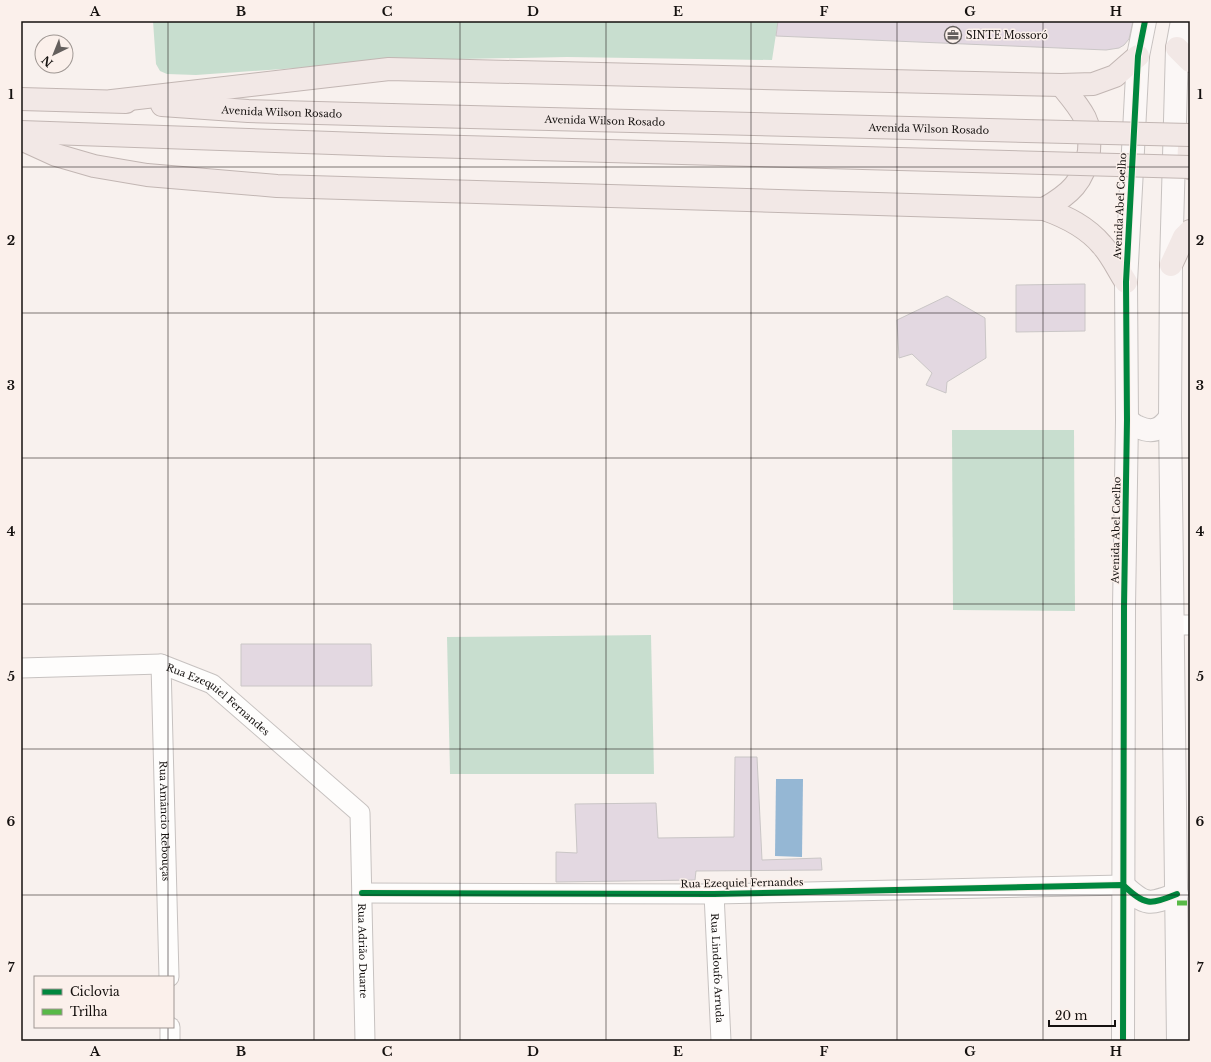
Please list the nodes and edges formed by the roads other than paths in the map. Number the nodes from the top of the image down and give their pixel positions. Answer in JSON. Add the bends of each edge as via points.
{"nodes":[{"id":1,"x":1145,"y":21,"type":"edge"},
{"id":2,"x":1182,"y":21,"type":"edge"},
{"id":3,"x":1183,"y":55,"type":"edge"},
{"id":4,"x":1138,"y":56,"type":"junction"},
{"id":5,"x":1061,"y":85,"type":"junction"},
{"id":6,"x":21,"y":99,"type":"edge"},
{"id":7,"x":112,"y":101,"type":"junction"},
{"id":8,"x":21,"y":132,"type":"edge"},
{"id":9,"x":1190,"y":137,"type":"edge"},
{"id":10,"x":21,"y":139,"type":"edge"},
{"id":11,"x":1190,"y":167,"type":"edge"},
{"id":12,"x":1044,"y":209,"type":"junction"},
{"id":13,"x":1190,"y":231,"type":"edge"},
{"id":14,"x":1171,"y":265,"type":"junction"},
{"id":15,"x":1126,"y":282,"type":"junction"},
{"id":16,"x":1170,"y":417,"type":"junction"},
{"id":17,"x":1127,"y":420,"type":"junction"},
{"id":18,"x":1181,"y":625,"type":"edge"},
{"id":19,"x":161,"y":664,"type":"junction"},
{"id":20,"x":21,"y":668,"type":"edge"},
{"id":21,"x":360,"y":813,"type":"joint"},
{"id":22,"x":1123,"y":885,"type":"junction"},
{"id":23,"x":362,"y":894,"type":"junction"},
{"id":24,"x":714,"y":894,"type":"junction"},
{"id":25,"x":1177,"y":894,"type":"junction"},
{"id":26,"x":169,"y":976,"type":"edge"},
{"id":27,"x":170,"y":1028,"type":"edge"},
{"id":28,"x":170,"y":1041,"type":"edge"},
{"id":29,"x":365,"y":1041,"type":"edge"},
{"id":30,"x":720,"y":1041,"type":"edge"},
{"id":31,"x":1123,"y":1041,"type":"edge"},
{"id":32,"x":1178,"y":1041,"type":"edge"}],
"edges":[{"from":1,"to":4,"type":"street","name":"Avenida Abel Coelho"},
{"from":2,"to":3,"type":"street"},
{"from":3,"to":14,"type":"street"},
{"from":4,"to":5,"type":"highway","via":[[1115,76],[1093,84]]},
{"from":4,"to":15,"type":"street","name":"Avenida Abel Coelho"},
{"from":5,"to":7,"type":"highway","via":[[389,68]]},
{"from":5,"to":12,"type":"highway","via":[[1086,119],[1089,131],[1087,164],[1071,191]]},
{"from":6,"to":7,"type":"highway","name":"Avenida Wilson Rosado"},
{"from":7,"to":9,"type":"highway","name":"Avenida Wilson Rosado","bridge":true,"via":[[248,111]]},
{"from":8,"to":11,"type":"highway","bridge":true},
{"from":9,"to":11,"type":"highway"},
{"from":10,"to":12,"type":"highway","via":[[56,155],[94,166],[146,175],[277,186]]},
{"from":12,"to":15,"type":"highway","via":[[1063,215],[1089,233],[1102,245]]},
{"from":13,"to":14,"type":"highway","via":[[1184,237]]},
{"from":14,"to":16,"type":"street"},
{"from":15,"to":17,"type":"street","name":"Avenida Abel Coelho"},
{"from":16,"to":17,"type":"street","via":[[1165,425],[1153,430],[1138,427]]},
{"from":16,"to":18,"type":"street"},
{"from":17,"to":22,"type":"street","name":"Avenida Abel Coelho"},
{"from":18,"to":25,"type":"street"},
{"from":19,"to":20,"type":"street","name":"Rua Ezequiel Fernandes"},
{"from":19,"to":21,"type":"street","name":"Rua Ezequiel Fernandes","via":[[212,684]]},
{"from":19,"to":26,"type":"street","name":"Rua Amâncio Rebouças"},
{"from":21,"to":23,"type":"street","name":"Rua Adrião Duarte"},
{"from":22,"to":24,"type":"street","name":"Rua Ezequiel Fernandes"},
{"from":22,"to":25,"type":"street","via":[[1133,894],[1150,902]]},
{"from":22,"to":31,"type":"street","name":"Avenida Abel Coelho"},
{"from":23,"to":24,"type":"street","name":"Rua Ezequiel Fernandes"},
{"from":23,"to":29,"type":"street","name":"Rua Adrião Duarte"},
{"from":24,"to":30,"type":"street","name":"Rua Lindoufo Arruda"},
{"from":25,"to":32,"type":"street"},
{"from":27,"to":28,"type":"street"}]}
